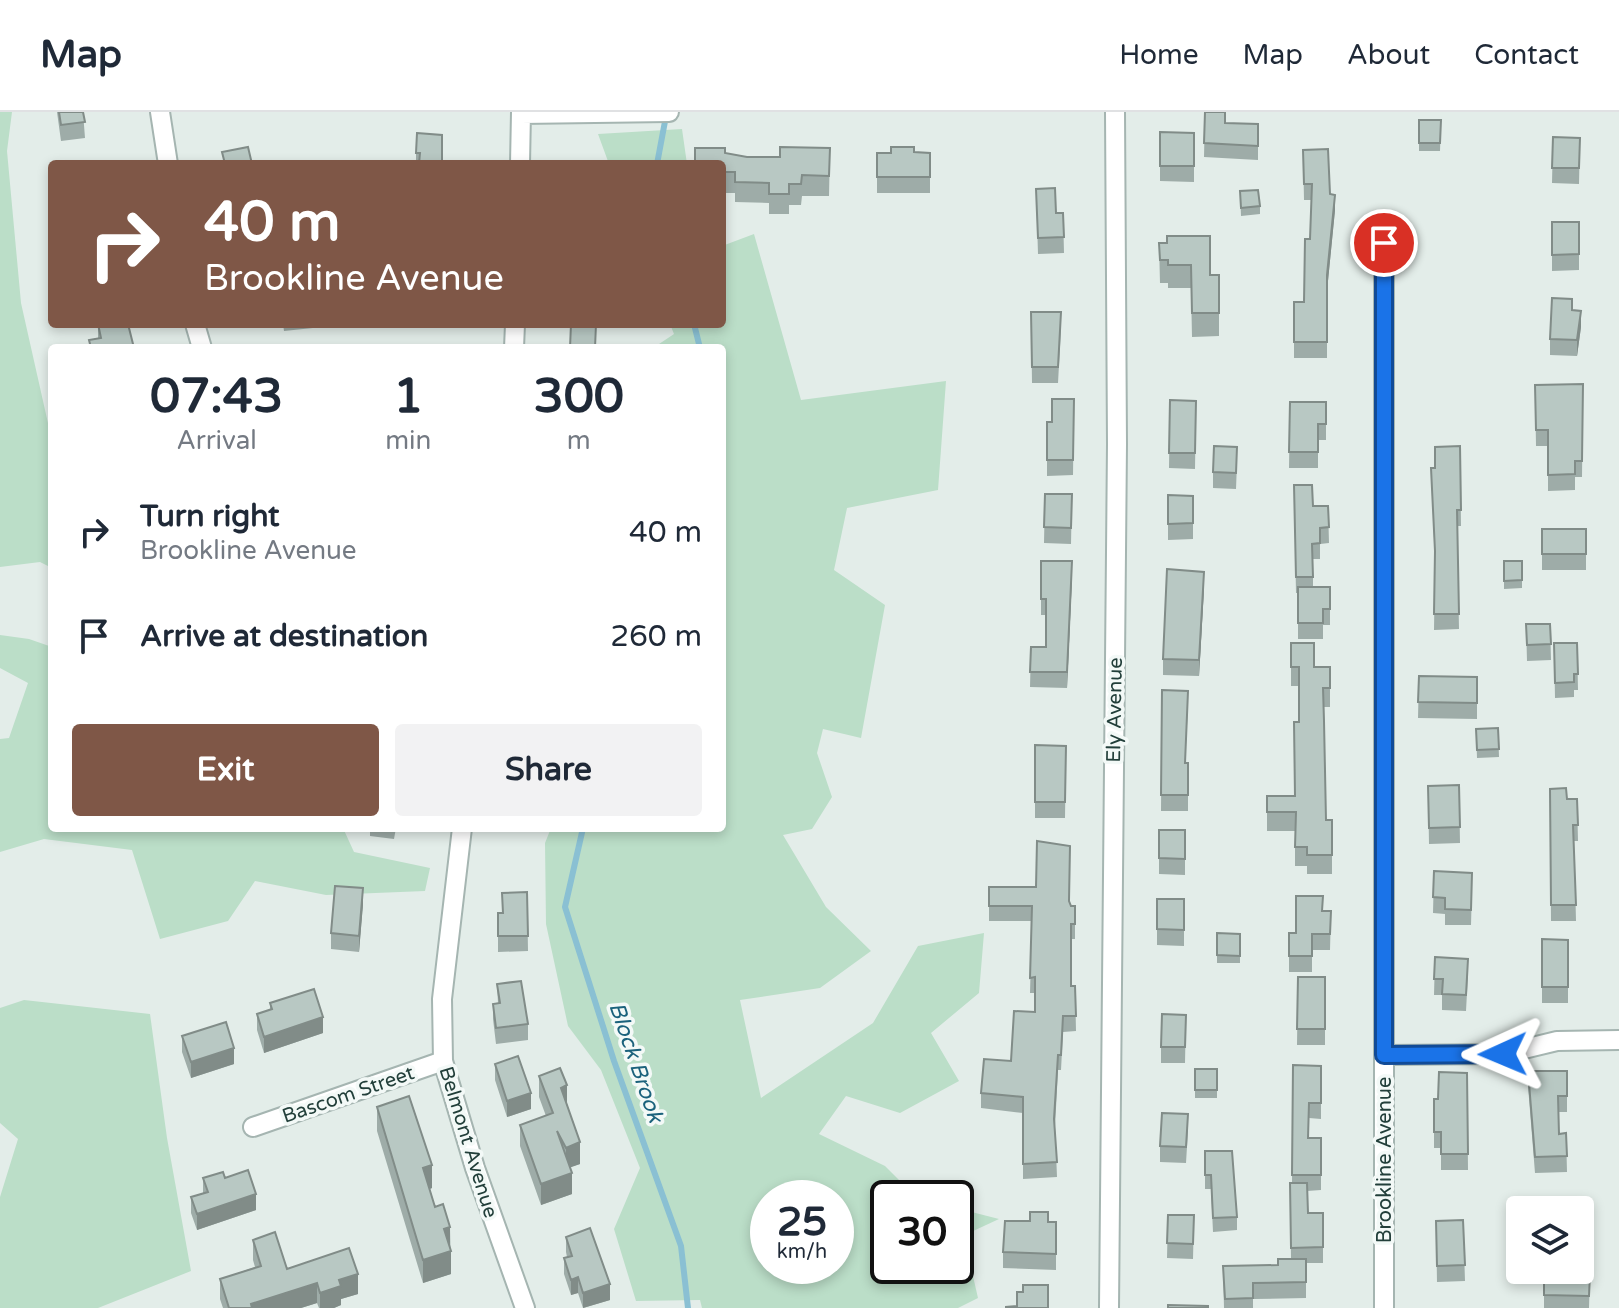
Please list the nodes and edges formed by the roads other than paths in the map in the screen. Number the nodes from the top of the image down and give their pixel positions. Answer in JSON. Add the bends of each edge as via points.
{"nodes":[{"id":1,"x":160,"y":112,"type":"edge"},
{"id":2,"x":652,"y":112,"type":"edge"},
{"id":3,"x":669,"y":112,"type":"edge"},
{"id":4,"x":1115,"y":112,"type":"edge"},
{"id":5,"x":521,"y":113,"type":"edge"},
{"id":6,"x":167,"y":160,"type":"edge"},
{"id":7,"x":520,"y":160,"type":"edge"},
{"id":8,"x":1384,"y":243,"type":"dead end"},
{"id":9,"x":462,"y":832,"type":"edge"},
{"id":10,"x":1619,"y":1040,"type":"edge"},
{"id":11,"x":1384,"y":1055,"type":"junction"},
{"id":12,"x":443,"y":1061,"type":"junction"},
{"id":13,"x":253,"y":1127,"type":"dead end"},
{"id":14,"x":519,"y":1307,"type":"edge"},
{"id":15,"x":1109,"y":1308,"type":"edge"},
{"id":16,"x":1384,"y":1308,"type":"edge"}],
"edges":[{"from":1,"to":6,"type":"street"},
{"from":2,"to":3,"type":"street"},
{"from":2,"to":5,"type":"street"},
{"from":4,"to":15,"type":"street","name":"Ely Avenue"},
{"from":5,"to":7,"type":"street"},
{"from":8,"to":11,"type":"street","name":"Brookline Avenue"},
{"from":9,"to":12,"type":"street","name":"Belmont Avenue","via":[[442,999]]},
{"from":10,"to":11,"type":"street","via":[[1557,1041],[1503,1054]]},
{"from":11,"to":16,"type":"street","name":"Brookline Avenue"},
{"from":12,"to":13,"type":"street","name":"Bascom Street"},
{"from":12,"to":14,"type":"street","name":"Belmont Avenue"}]}
